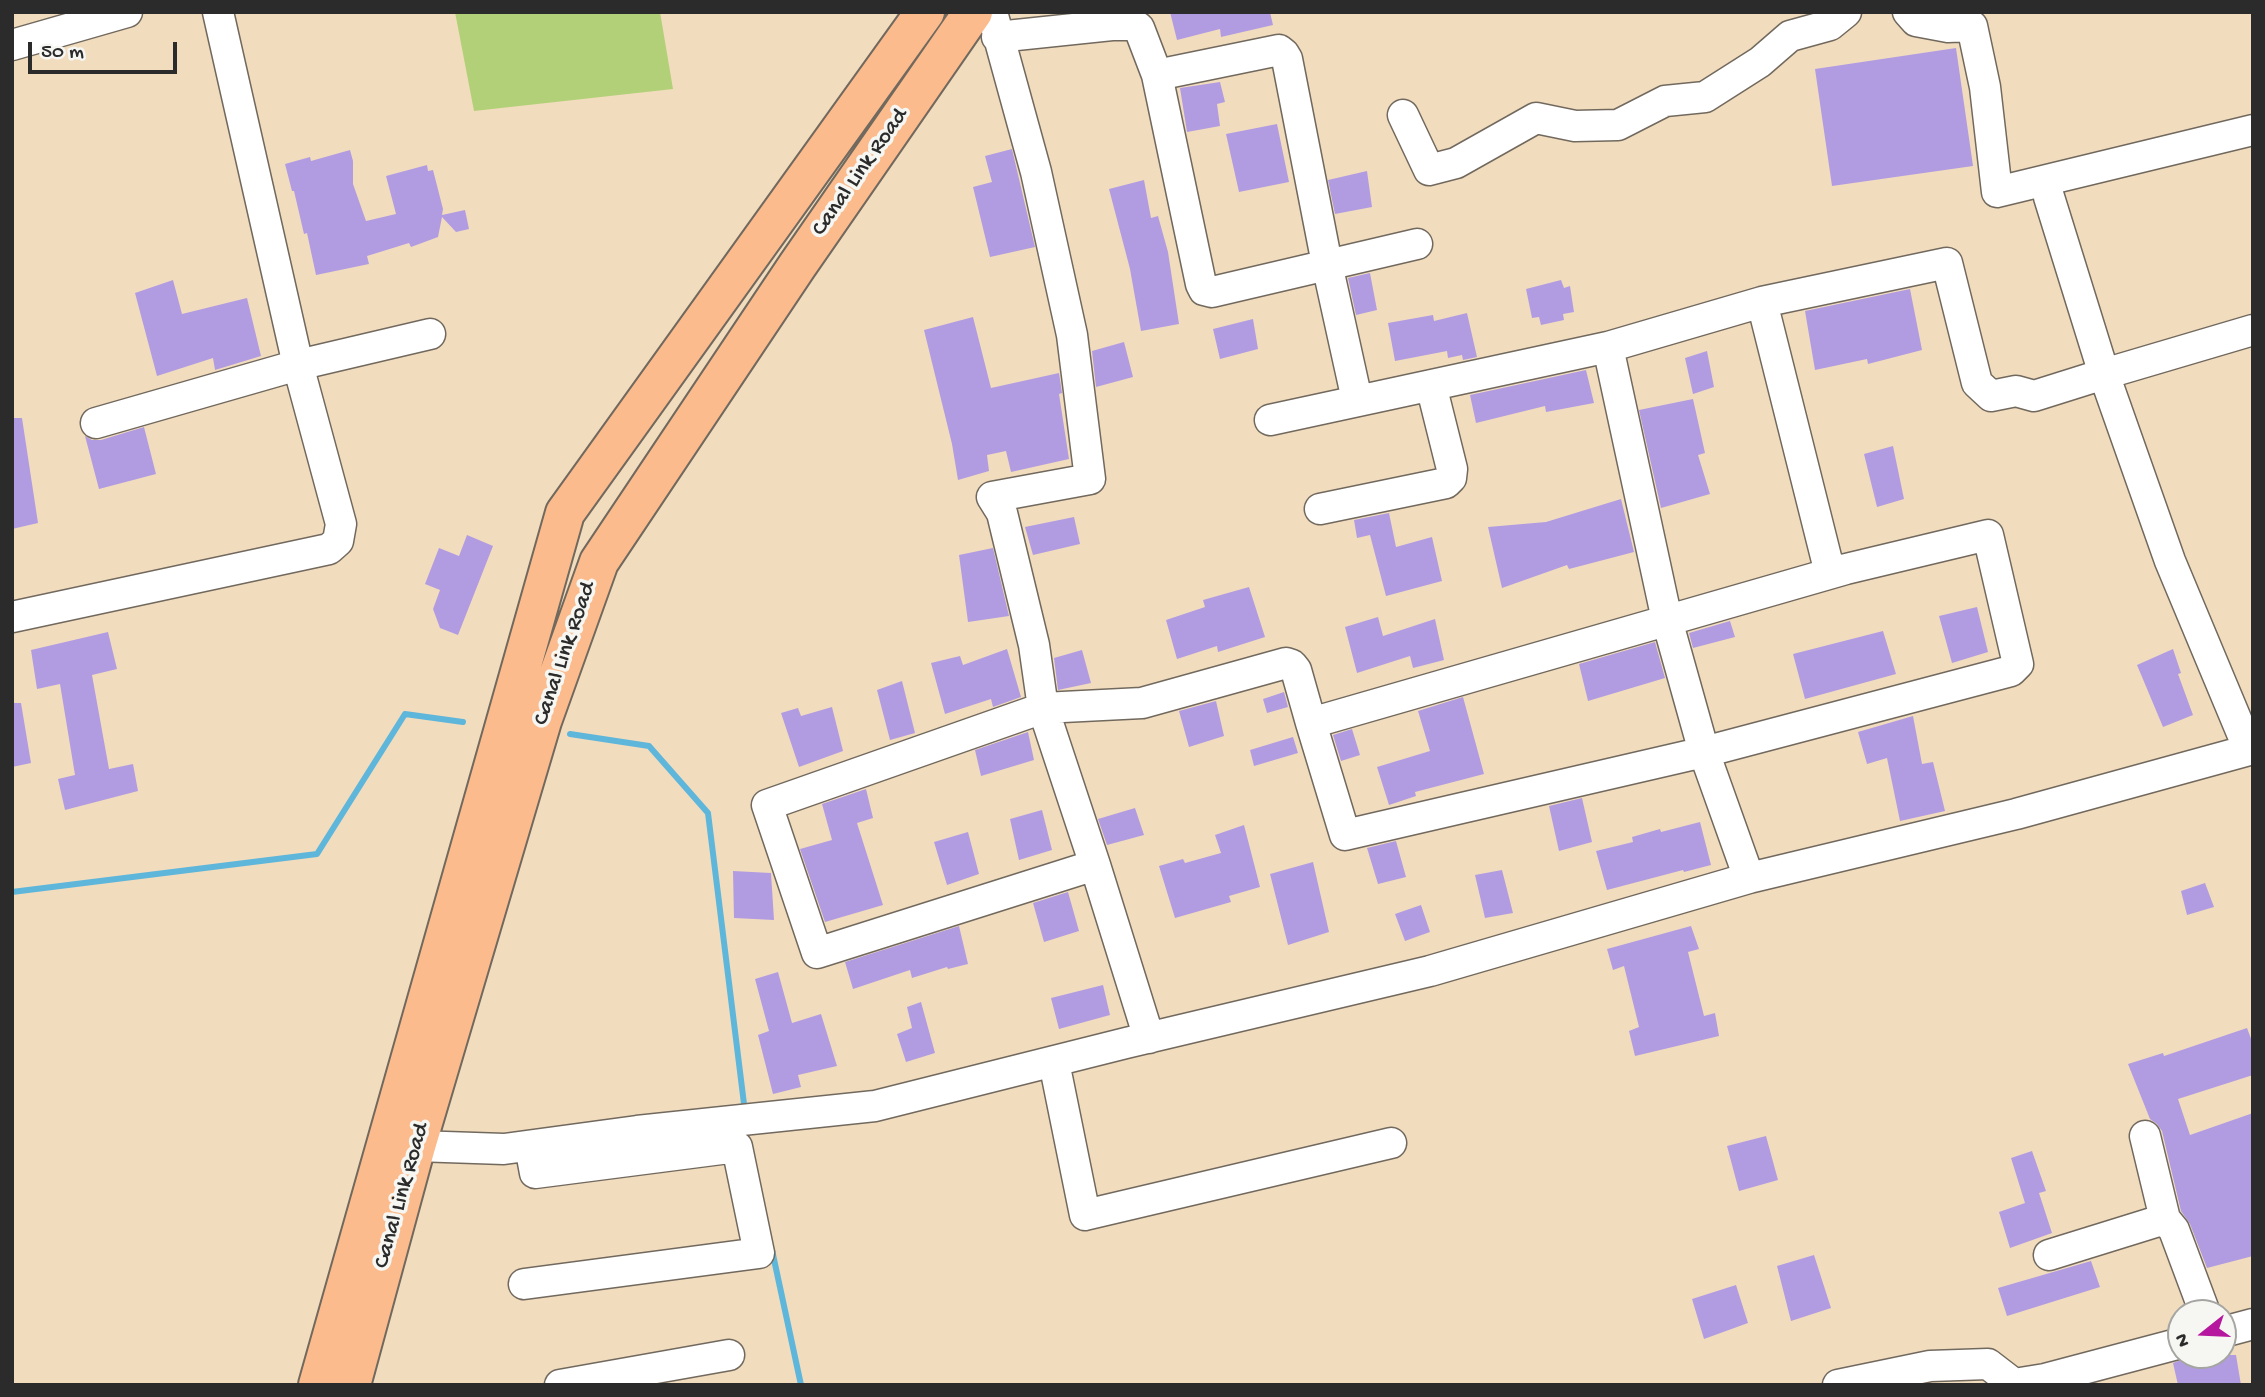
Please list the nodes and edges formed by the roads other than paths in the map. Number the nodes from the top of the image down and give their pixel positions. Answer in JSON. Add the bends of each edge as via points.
{"nodes":[{"id":1,"x":127,"y":12,"type":"edge"},
{"id":2,"x":218,"y":12,"type":"edge"},
{"id":3,"x":925,"y":12,"type":"edge"},
{"id":4,"x":1846,"y":12,"type":"edge"},
{"id":5,"x":1908,"y":12,"type":"edge"},
{"id":6,"x":988,"y":20,"type":"edge"},
{"id":7,"x":12,"y":45,"type":"edge"},
{"id":8,"x":1157,"y":75,"type":"junction"},
{"id":9,"x":1403,"y":115,"type":"dead end"},
{"id":10,"x":2253,"y":130,"type":"edge"},
{"id":11,"x":2049,"y":197,"type":"dead end"},
{"id":12,"x":1418,"y":244,"type":"dead end"},
{"id":13,"x":1327,"y":264,"type":"junction"},
{"id":14,"x":1762,"y":302,"type":"junction"},
{"id":15,"x":2253,"y":330,"type":"edge"},
{"id":16,"x":430,"y":334,"type":"dead end"},
{"id":17,"x":1608,"y":347,"type":"junction"},
{"id":18,"x":298,"y":365,"type":"junction"},
{"id":19,"x":2104,"y":374,"type":"junction"},
{"id":20,"x":1431,"y":385,"type":"junction"},
{"id":21,"x":1357,"y":400,"type":"junction"},
{"id":22,"x":1270,"y":419,"type":"dead end"},
{"id":23,"x":96,"y":423,"type":"dead end"},
{"id":24,"x":1320,"y":509,"type":"dead end"},
{"id":25,"x":1830,"y":573,"type":"junction"},
{"id":26,"x":545,"y":584,"type":"junction"},
{"id":27,"x":583,"y":605,"type":"junction"},
{"id":28,"x":13,"y":614,"type":"edge"},
{"id":29,"x":1667,"y":620,"type":"junction"},
{"id":30,"x":1043,"y":708,"type":"junction"},
{"id":31,"x":1311,"y":723,"type":"junction"},
{"id":32,"x":2251,"y":751,"type":"edge"},
{"id":33,"x":1704,"y":752,"type":"junction"},
{"id":34,"x":1095,"y":865,"type":"junction"},
{"id":35,"x":1749,"y":878,"type":"junction"},
{"id":36,"x":1149,"y":1038,"type":"junction"},
{"id":37,"x":1054,"y":1062,"type":"junction"},
{"id":38,"x":717,"y":1136,"type":"junction"},
{"id":39,"x":2145,"y":1136,"type":"dead end"},
{"id":40,"x":1391,"y":1143,"type":"dead end"},
{"id":41,"x":416,"y":1146,"type":"junction"},
{"id":42,"x":2165,"y":1219,"type":"junction"},
{"id":43,"x":2049,"y":1255,"type":"dead end"},
{"id":44,"x":524,"y":1284,"type":"dead end"},
{"id":45,"x":2200,"y":1299,"type":"edge"},
{"id":46,"x":2167,"y":1348,"type":"edge"},
{"id":47,"x":729,"y":1355,"type":"dead end"},
{"id":48,"x":1924,"y":1376,"type":"edge"},
{"id":49,"x":2085,"y":1377,"type":"edge"},
{"id":50,"x":568,"y":1384,"type":"edge"},
{"id":51,"x":318,"y":1385,"type":"edge"},
{"id":52,"x":351,"y":1385,"type":"edge"},
{"id":53,"x":1838,"y":1385,"type":"edge"}],
"edges":[{"from":1,"to":7,"type":"street"},
{"from":2,"to":18,"type":"street"},
{"from":3,"to":26,"type":"main road","name":"Canal Link Road","via":[[565,513]]},
{"from":4,"to":9,"type":"street","via":[[1830,25],[1790,36],[1760,62],[1705,97],[1665,101],[1618,125],[1575,126],[1536,118],[1457,163],[1429,170]]},
{"from":5,"to":10,"type":"street","via":[[1916,21],[1972,26],[1985,87],[1997,192]]},
{"from":6,"to":8,"type":"street","via":[[1135,25],[1143,33]]},
{"from":6,"to":27,"type":"main road","name":"Canal Link Road","via":[[797,266],[598,562]]},
{"from":6,"to":30,"type":"street","via":[[1036,172],[1072,335],[1090,478],[992,497],[1002,513],[1034,645]]},
{"from":8,"to":13,"type":"street","via":[[1279,50],[1284,54]]},
{"from":8,"to":13,"type":"street","via":[[1204,290],[1212,292]]},
{"from":11,"to":19,"type":"street"},
{"from":12,"to":13,"type":"street"},
{"from":13,"to":21,"type":"street"},
{"from":14,"to":17,"type":"street"},
{"from":14,"to":19,"type":"street","via":[[1947,262],[1977,383],[1991,396],[2017,391],[2034,396]]},
{"from":14,"to":25,"type":"street"},
{"from":15,"to":19,"type":"street"},
{"from":16,"to":18,"type":"street"},
{"from":17,"to":20,"type":"street"},
{"from":17,"to":29,"type":"street"},
{"from":18,"to":23,"type":"street"},
{"from":18,"to":28,"type":"street","via":[[341,524],[338,541],[329,549]]},
{"from":19,"to":32,"type":"street","via":[[2170,561]]},
{"from":20,"to":21,"type":"street"},
{"from":20,"to":24,"type":"street","via":[[1451,478],[1446,483]]},
{"from":21,"to":22,"type":"street"},
{"from":25,"to":29,"type":"street"},
{"from":25,"to":33,"type":"street","via":[[1988,535],[2018,664],[2011,671]]},
{"from":26,"to":27,"type":"main road"},
{"from":26,"to":51,"type":"main road","name":"Canal Link Road"},
{"from":27,"to":41,"type":"main road","name":"Canal Link Road","via":[[542,721]]},
{"from":29,"to":31,"type":"street"},
{"from":29,"to":33,"type":"street"},
{"from":30,"to":31,"type":"street","via":[[1142,703],[1286,663],[1296,670]]},
{"from":30,"to":34,"type":"street"},
{"from":30,"to":34,"type":"street","via":[[767,805],[817,953]]},
{"from":31,"to":33,"type":"street","via":[[1345,835]]},
{"from":32,"to":35,"type":"street"},
{"from":33,"to":35,"type":"street"},
{"from":34,"to":36,"type":"street"},
{"from":35,"to":36,"type":"street","via":[[1430,971]]},
{"from":36,"to":37,"type":"street"},
{"from":37,"to":38,"type":"street","via":[[875,1107]]},
{"from":37,"to":40,"type":"street","via":[[1085,1215]]},
{"from":38,"to":41,"type":"street","via":[[637,1130],[504,1149]]},
{"from":38,"to":44,"type":"street","via":[[737,1147],[759,1254]]},
{"from":39,"to":42,"type":"street"},
{"from":41,"to":52,"type":"main road","name":"Canal Link Road"},
{"from":42,"to":43,"type":"street"},
{"from":42,"to":45,"type":"street","via":[[2174,1230]]},
{"from":46,"to":49,"type":"street"},
{"from":47,"to":50,"type":"street"},
{"from":48,"to":49,"type":"street","via":[[1988,1364],[2014,1384]]},
{"from":48,"to":53,"type":"street"}]}
